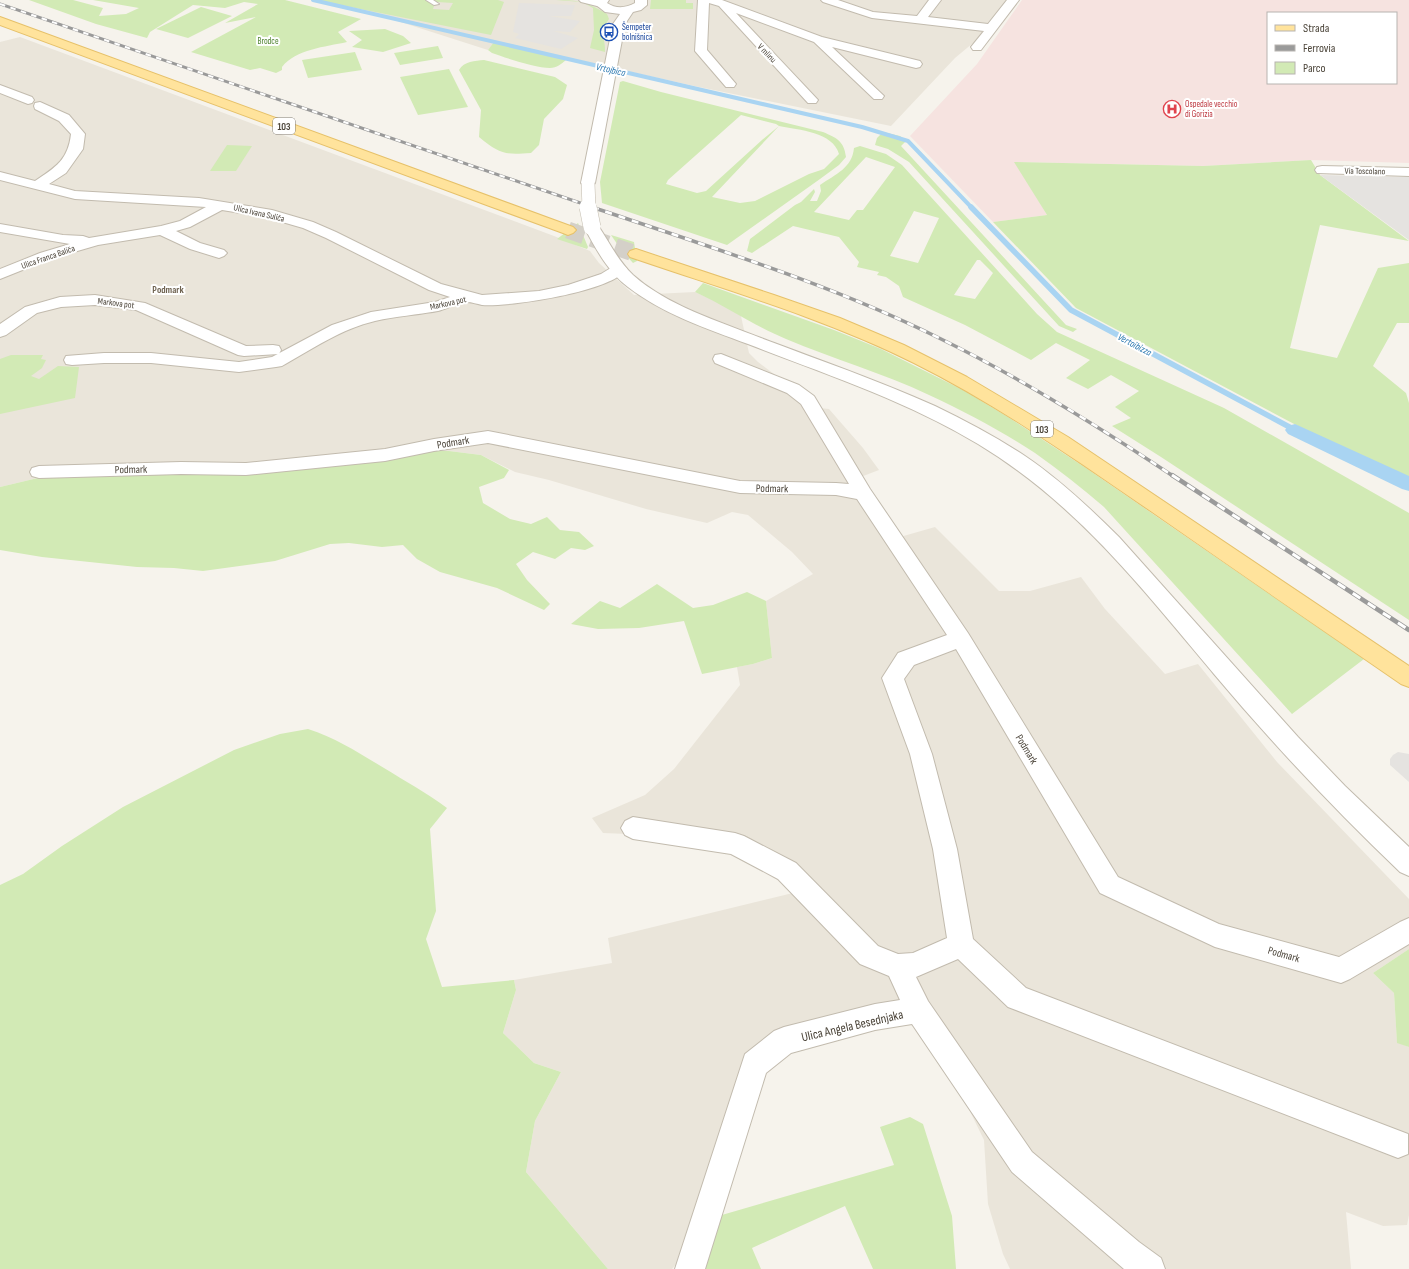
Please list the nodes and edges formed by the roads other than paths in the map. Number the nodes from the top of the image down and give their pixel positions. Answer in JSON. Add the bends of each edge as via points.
{"nodes":[{"id":1,"x":429,"y":0,"type":"edge"},
{"id":2,"x":585,"y":0,"type":"edge"},
{"id":3,"x":641,"y":0,"type":"edge"},
{"id":4,"x":704,"y":0,"type":"edge"},
{"id":5,"x":827,"y":0,"type":"edge"},
{"id":6,"x":935,"y":0,"type":"edge"},
{"id":7,"x":1013,"y":0,"type":"edge"},
{"id":8,"x":602,"y":2,"type":"edge"},
{"id":9,"x":717,"y":2,"type":"edge"},
{"id":10,"x":436,"y":4,"type":"dead end"},
{"id":11,"x":612,"y":10,"type":"junction"},
{"id":12,"x":629,"y":10,"type":"junction"},
{"id":13,"x":920,"y":20,"type":"junction"},
{"id":14,"x":0,"y":21,"type":"edge"},
{"id":15,"x":619,"y":24,"type":"junction"},
{"id":16,"x":991,"y":28,"type":"junction"},
{"id":17,"x":818,"y":40,"type":"junction"},
{"id":18,"x":977,"y":47,"type":"dead end"},
{"id":19,"x":916,"y":64,"type":"dead end"},
{"id":20,"x":730,"y":84,"type":"dead end"},
{"id":21,"x":0,"y":89,"type":"edge"},
{"id":22,"x":878,"y":96,"type":"dead end"},
{"id":23,"x":812,"y":100,"type":"dead end"},
{"id":24,"x":1322,"y":170,"type":"dead end"},
{"id":25,"x":1409,"y":172,"type":"edge"},
{"id":26,"x":0,"y":176,"type":"edge"},
{"id":27,"x":37,"y":186,"type":"junction"},
{"id":28,"x":221,"y":205,"type":"junction"},
{"id":29,"x":0,"y":228,"type":"edge"},
{"id":30,"x":162,"y":230,"type":"junction"},
{"id":31,"x":568,"y":230,"type":"tunnel mouth"},
{"id":32,"x":96,"y":241,"type":"junction"},
{"id":33,"x":219,"y":253,"type":"dead end"},
{"id":34,"x":636,"y":254,"type":"tunnel mouth"},
{"id":35,"x":619,"y":269,"type":"junction"},
{"id":36,"x":0,"y":274,"type":"edge"},
{"id":37,"x":466,"y":297,"type":"junction"},
{"id":38,"x":0,"y":332,"type":"edge"},
{"id":39,"x":303,"y":347,"type":"junction"},
{"id":40,"x":721,"y":359,"type":"dead end"},
{"id":41,"x":72,"y":360,"type":"dead end"},
{"id":42,"x":39,"y":472,"type":"dead end"},
{"id":43,"x":863,"y":493,"type":"junction"},
{"id":44,"x":961,"y":639,"type":"junction"},
{"id":45,"x":1409,"y":678,"type":"edge"},
{"id":46,"x":633,"y":828,"type":"dead end"},
{"id":47,"x":1409,"y":864,"type":"edge"},
{"id":48,"x":1409,"y":930,"type":"edge"},
{"id":49,"x":961,"y":945,"type":"junction"},
{"id":50,"x":898,"y":967,"type":"junction"},
{"id":51,"x":918,"y":1010,"type":"junction"},
{"id":52,"x":1398,"y":1144,"type":"dead end"},
{"id":53,"x":690,"y":1269,"type":"edge"},
{"id":54,"x":1150,"y":1269,"type":"edge"}],
"edges":[{"from":1,"to":10,"type":"lane"},
{"from":2,"to":8,"type":"street"},
{"from":3,"to":12,"type":"street","via":[[638,7]]},
{"from":4,"to":20,"type":"street","via":[[702,51]]},
{"from":5,"to":13,"type":"street","via":[[872,15]]},
{"from":6,"to":13,"type":"street"},
{"from":7,"to":16,"type":"street"},
{"from":8,"to":11,"type":"street","via":[[605,7]]},
{"from":9,"to":17,"type":"street","name":"V mlinu"},
{"from":9,"to":23,"type":"street","name":"V mlinu"},
{"from":11,"to":12,"type":"street"},
{"from":11,"to":15,"type":"street"},
{"from":12,"to":15,"type":"street"},
{"from":13,"to":16,"type":"street"},
{"from":14,"to":31,"type":"main road","number":"103"},
{"from":15,"to":35,"type":"street","bridge":true,"via":[[588,183],[592,227],[604,250]]},
{"from":16,"to":18,"type":"street"},
{"from":17,"to":19,"type":"street","name":"V mlinu"},
{"from":17,"to":22,"type":"street","name":"V mlinu"},
{"from":21,"to":27,"type":"street","via":[[64,118],[78,134],[76,149],[61,170]]},
{"from":24,"to":25,"type":"street","name":"Via Toscolano"},
{"from":26,"to":27,"type":"street","name":"Ulica Ivana Suliča"},
{"from":27,"to":28,"type":"street","name":"Ulica Ivana Suliča","via":[[76,195]]},
{"from":28,"to":30,"type":"street","name":"Ulica Franca Baliča","via":[[185,224]]},
{"from":28,"to":37,"type":"street","name":"Ulica Ivana Suliča","via":[[267,213],[308,225],[435,287]]},
{"from":29,"to":32,"type":"street","name":"Ulica Franca Baliča","via":[[63,239]]},
{"from":30,"to":32,"type":"street","name":"Ulica Franca Baliča"},
{"from":30,"to":33,"type":"street","via":[[195,246]]},
{"from":32,"to":36,"type":"street","name":"Ulica Franca Baliča","via":[[45,256]]},
{"from":34,"to":45,"type":"main road","number":"103","via":[[860,332],[947,373],[1067,445]]},
{"from":35,"to":37,"type":"street","name":"Markova pot","via":[[606,277],[578,287],[539,296],[482,300]]},
{"from":35,"to":47,"type":"street","via":[[637,285],[662,301],[741,336],[934,413],[1018,459],[1060,491],[1106,534],[1288,742]]},
{"from":37,"to":39,"type":"street","name":"Markova pot","via":[[437,306],[371,317],[338,328]]},
{"from":38,"to":39,"type":"street","name":"Markova pot","via":[[31,310],[60,302],[95,300],[139,306],[244,351]]},
{"from":39,"to":41,"type":"street","name":"Markova pot","via":[[276,362],[239,367],[151,358]]},
{"from":40,"to":43,"type":"street","name":"Podmark","via":[[794,389],[808,400]]},
{"from":42,"to":43,"type":"street","name":"Podmark","via":[[181,468],[246,470],[385,455],[488,437],[740,487],[836,489]]},
{"from":43,"to":44,"type":"street","name":"Podmark"},
{"from":44,"to":48,"type":"street","name":"Podmark","via":[[1109,885],[1215,935],[1341,970]]},
{"from":44,"to":49,"type":"street","via":[[906,659],[893,678],[922,754],[945,849]]},
{"from":46,"to":50,"type":"street","via":[[735,844],[787,871],[869,955]]},
{"from":49,"to":50,"type":"street","via":[[914,965]]},
{"from":49,"to":52,"type":"street","via":[[1017,998]]},
{"from":50,"to":51,"type":"street"},
{"from":51,"to":53,"type":"street","name":"Ulica Angela Besednjaka","via":[[875,1017],[784,1041],[756,1064]]},
{"from":51,"to":54,"type":"street","name":"Ulica Angela Besednjaka","via":[[1022,1162]]}]}
